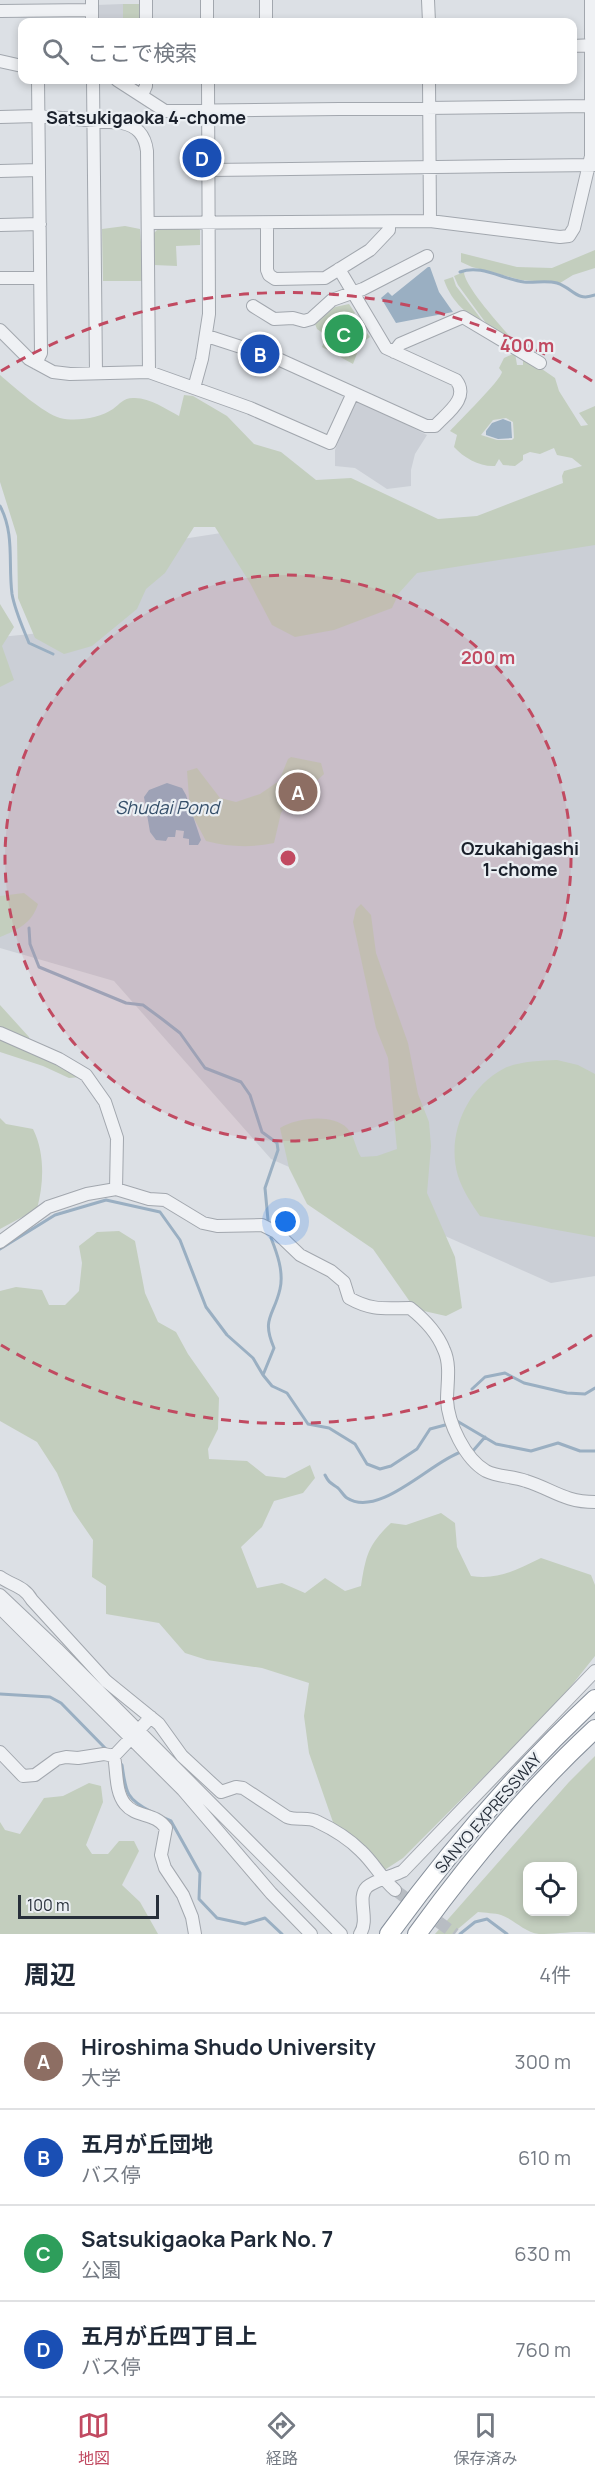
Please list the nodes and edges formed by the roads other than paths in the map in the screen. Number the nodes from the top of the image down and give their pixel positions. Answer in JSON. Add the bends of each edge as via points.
{"nodes":[{"id":1,"x":146,"y":0,"type":"edge"},
{"id":2,"x":207,"y":0,"type":"edge"},
{"id":3,"x":266,"y":0,"type":"edge"},
{"id":4,"x":428,"y":0,"type":"edge"},
{"id":5,"x":591,"y":0,"type":"edge"},
{"id":6,"x":39,"y":5,"type":"edge"},
{"id":7,"x":0,"y":11,"type":"edge"},
{"id":8,"x":92,"y":11,"type":"edge"},
{"id":9,"x":146,"y":18,"type":"edge"},
{"id":10,"x":207,"y":18,"type":"edge"},
{"id":11,"x":266,"y":18,"type":"edge"},
{"id":12,"x":429,"y":18,"type":"edge"},
{"id":13,"x":592,"y":43,"type":"edge"},
{"id":14,"x":577,"y":45,"type":"edge"},
{"id":15,"x":0,"y":61,"type":"edge"},
{"id":16,"x":18,"y":65,"type":"edge"},
{"id":17,"x":38,"y":84,"type":"edge"},
{"id":18,"x":93,"y":84,"type":"edge"},
{"id":19,"x":124,"y":84,"type":"edge"},
{"id":20,"x":146,"y":84,"type":"edge"},
{"id":21,"x":207,"y":84,"type":"edge"},
{"id":22,"x":429,"y":84,"type":"edge"},
{"id":23,"x":142,"y":95,"type":"junction"},
{"id":24,"x":591,"y":106,"type":"junction"},
{"id":25,"x":430,"y":108,"type":"junction"},
{"id":26,"x":208,"y":110,"type":"junction"},
{"id":27,"x":38,"y":116,"type":"junction"},
{"id":28,"x":0,"y":117,"type":"edge"},
{"id":29,"x":94,"y":120,"type":"junction"},
{"id":30,"x":592,"y":165,"type":"edge"},
{"id":31,"x":430,"y":167,"type":"junction"},
{"id":32,"x":39,"y":170,"type":"junction"},
{"id":33,"x":208,"y":170,"type":"junction"},
{"id":34,"x":0,"y":171,"type":"edge"},
{"id":35,"x":430,"y":221,"type":"junction"},
{"id":36,"x":388,"y":222,"type":"junction"},
{"id":37,"x":148,"y":223,"type":"junction"},
{"id":38,"x":209,"y":223,"type":"junction"},
{"id":39,"x":267,"y":223,"type":"junction"},
{"id":40,"x":39,"y":224,"type":"junction"},
{"id":41,"x":0,"y":225,"type":"edge"},
{"id":42,"x":427,"y":256,"type":"dead end"},
{"id":43,"x":339,"y":269,"type":"junction"},
{"id":44,"x":0,"y":278,"type":"edge"},
{"id":45,"x":40,"y":278,"type":"junction"},
{"id":46,"x":353,"y":293,"type":"junction"},
{"id":47,"x":253,"y":306,"type":"dead end"},
{"id":48,"x":0,"y":330,"type":"edge"},
{"id":49,"x":207,"y":336,"type":"junction"},
{"id":50,"x":394,"y":352,"type":"junction"},
{"id":51,"x":36,"y":363,"type":"junction"},
{"id":52,"x":540,"y":363,"type":"dead end"},
{"id":53,"x":149,"y":372,"type":"junction"},
{"id":54,"x":96,"y":373,"type":"junction"},
{"id":55,"x":194,"y":388,"type":"junction"},
{"id":56,"x":353,"y":393,"type":"junction"},
{"id":57,"x":0,"y":1033,"type":"edge"},
{"id":58,"x":116,"y":1189,"type":"junction"},
{"id":59,"x":0,"y":1242,"type":"edge"},
{"id":60,"x":595,"y":1502,"type":"edge"},
{"id":61,"x":0,"y":1577,"type":"edge"},
{"id":62,"x":0,"y":1595,"type":"edge"},
{"id":63,"x":0,"y":1608,"type":"edge"},
{"id":64,"x":595,"y":1671,"type":"edge"},
{"id":65,"x":595,"y":1699,"type":"edge"},
{"id":66,"x":151,"y":1717,"type":"junction"},
{"id":67,"x":595,"y":1729,"type":"edge"},
{"id":68,"x":134,"y":1734,"type":"junction"},
{"id":69,"x":0,"y":1752,"type":"edge"},
{"id":70,"x":114,"y":1756,"type":"junction"},
{"id":71,"x":384,"y":1880,"type":"junction"},
{"id":72,"x":395,"y":1890,"type":"tunnel mouth"},
{"id":73,"x":195,"y":1934,"type":"edge"},
{"id":74,"x":311,"y":1934,"type":"edge"},
{"id":75,"x":340,"y":1934,"type":"edge"},
{"id":76,"x":360,"y":1934,"type":"edge"},
{"id":77,"x":389,"y":1934,"type":"edge"},
{"id":78,"x":417,"y":1934,"type":"edge"}],
"edges":[{"from":1,"to":9,"type":"street"},
{"from":2,"to":10,"type":"street"},
{"from":3,"to":11,"type":"street"},
{"from":4,"to":12,"type":"street"},
{"from":5,"to":13,"type":"street"},
{"from":6,"to":7,"type":"street"},
{"from":6,"to":8,"type":"street"},
{"from":13,"to":14,"type":"street"},
{"from":13,"to":24,"type":"street"},
{"from":15,"to":16,"type":"street"},
{"from":17,"to":27,"type":"street"},
{"from":18,"to":29,"type":"street"},
{"from":19,"to":23,"type":"street"},
{"from":20,"to":23,"type":"street"},
{"from":21,"to":26,"type":"street"},
{"from":22,"to":25,"type":"street"},
{"from":23,"to":26,"type":"street","via":[[165,111]]},
{"from":24,"to":25,"type":"street"},
{"from":24,"to":30,"type":"street"},
{"from":25,"to":26,"type":"street"},
{"from":25,"to":31,"type":"street"},
{"from":26,"to":33,"type":"street"},
{"from":27,"to":28,"type":"street"},
{"from":27,"to":29,"type":"street"},
{"from":27,"to":32,"type":"street"},
{"from":29,"to":37,"type":"street","via":[[132,126],[145,139]]},
{"from":29,"to":54,"type":"street"},
{"from":30,"to":31,"type":"street"},
{"from":30,"to":35,"type":"street","via":[[569,236]]},
{"from":31,"to":33,"type":"street"},
{"from":31,"to":35,"type":"street"},
{"from":32,"to":34,"type":"street"},
{"from":32,"to":40,"type":"street"},
{"from":33,"to":38,"type":"street"},
{"from":35,"to":36,"type":"street"},
{"from":36,"to":39,"type":"street"},
{"from":36,"to":43,"type":"street","via":[[388,230],[372,248]]},
{"from":37,"to":38,"type":"street"},
{"from":37,"to":53,"type":"street"},
{"from":38,"to":39,"type":"street"},
{"from":38,"to":49,"type":"street"},
{"from":39,"to":43,"type":"street","via":[[267,270],[272,278],[323,278]]},
{"from":40,"to":41,"type":"street"},
{"from":40,"to":45,"type":"street"},
{"from":42,"to":46,"type":"street"},
{"from":43,"to":46,"type":"street"},
{"from":44,"to":45,"type":"street"},
{"from":45,"to":51,"type":"street","via":[[41,353]]},
{"from":46,"to":47,"type":"street","via":[[332,300],[304,321],[274,320]]},
{"from":46,"to":50,"type":"street","via":[[386,348]]},
{"from":48,"to":51,"type":"street"},
{"from":49,"to":55,"type":"street"},
{"from":49,"to":56,"type":"street","via":[[279,359]]},
{"from":50,"to":52,"type":"street","via":[[400,344],[463,317]]},
{"from":50,"to":56,"type":"street","via":[[460,385],[460,398],[435,426],[426,426]]},
{"from":51,"to":54,"type":"street","via":[[59,373]]},
{"from":53,"to":54,"type":"street"},
{"from":53,"to":55,"type":"street"},
{"from":55,"to":56,"type":"street","via":[[330,443]]},
{"from":57,"to":58,"type":"street","via":[[86,1075],[105,1102],[117,1138]]},
{"from":58,"to":59,"type":"street","via":[[48,1207]]},
{"from":58,"to":60,"type":"street","via":[[165,1200],[203,1223],[262,1225],[276,1232],[300,1255],[345,1282],[349,1298],[362,1306],[383,1310],[410,1308],[426,1320],[445,1350],[447,1403],[455,1431],[475,1462],[496,1475],[526,1481],[561,1497]]},
{"from":61,"to":66,"type":"street","via":[[20,1586],[106,1681]]},
{"from":62,"to":68,"type":"street","via":[[57,1649]]},
{"from":63,"to":68,"type":"street"},
{"from":64,"to":71,"type":"street","via":[[403,1871]]},
{"from":65,"to":77,"type":"highway","name":"SANYO EXPRESSWAY","via":[[464,1837]]},
{"from":66,"to":68,"type":"street"},
{"from":66,"to":71,"type":"street","via":[[182,1756],[221,1792],[243,1788],[286,1817],[315,1820],[363,1852]]},
{"from":67,"to":78,"type":"highway","name":"SANYO EXPRESSWAY","via":[[529,1797]]},
{"from":68,"to":70,"type":"street"},
{"from":68,"to":74,"type":"street"},
{"from":68,"to":75,"type":"street"},
{"from":69,"to":70,"type":"street","via":[[23,1776],[35,1775],[66,1757]]},
{"from":70,"to":73,"type":"street","via":[[125,1804],[161,1820],[166,1828],[161,1855],[183,1895]]},
{"from":71,"to":72,"type":"street"},
{"from":71,"to":76,"type":"street","via":[[368,1886],[364,1892],[366,1921]]}]}
